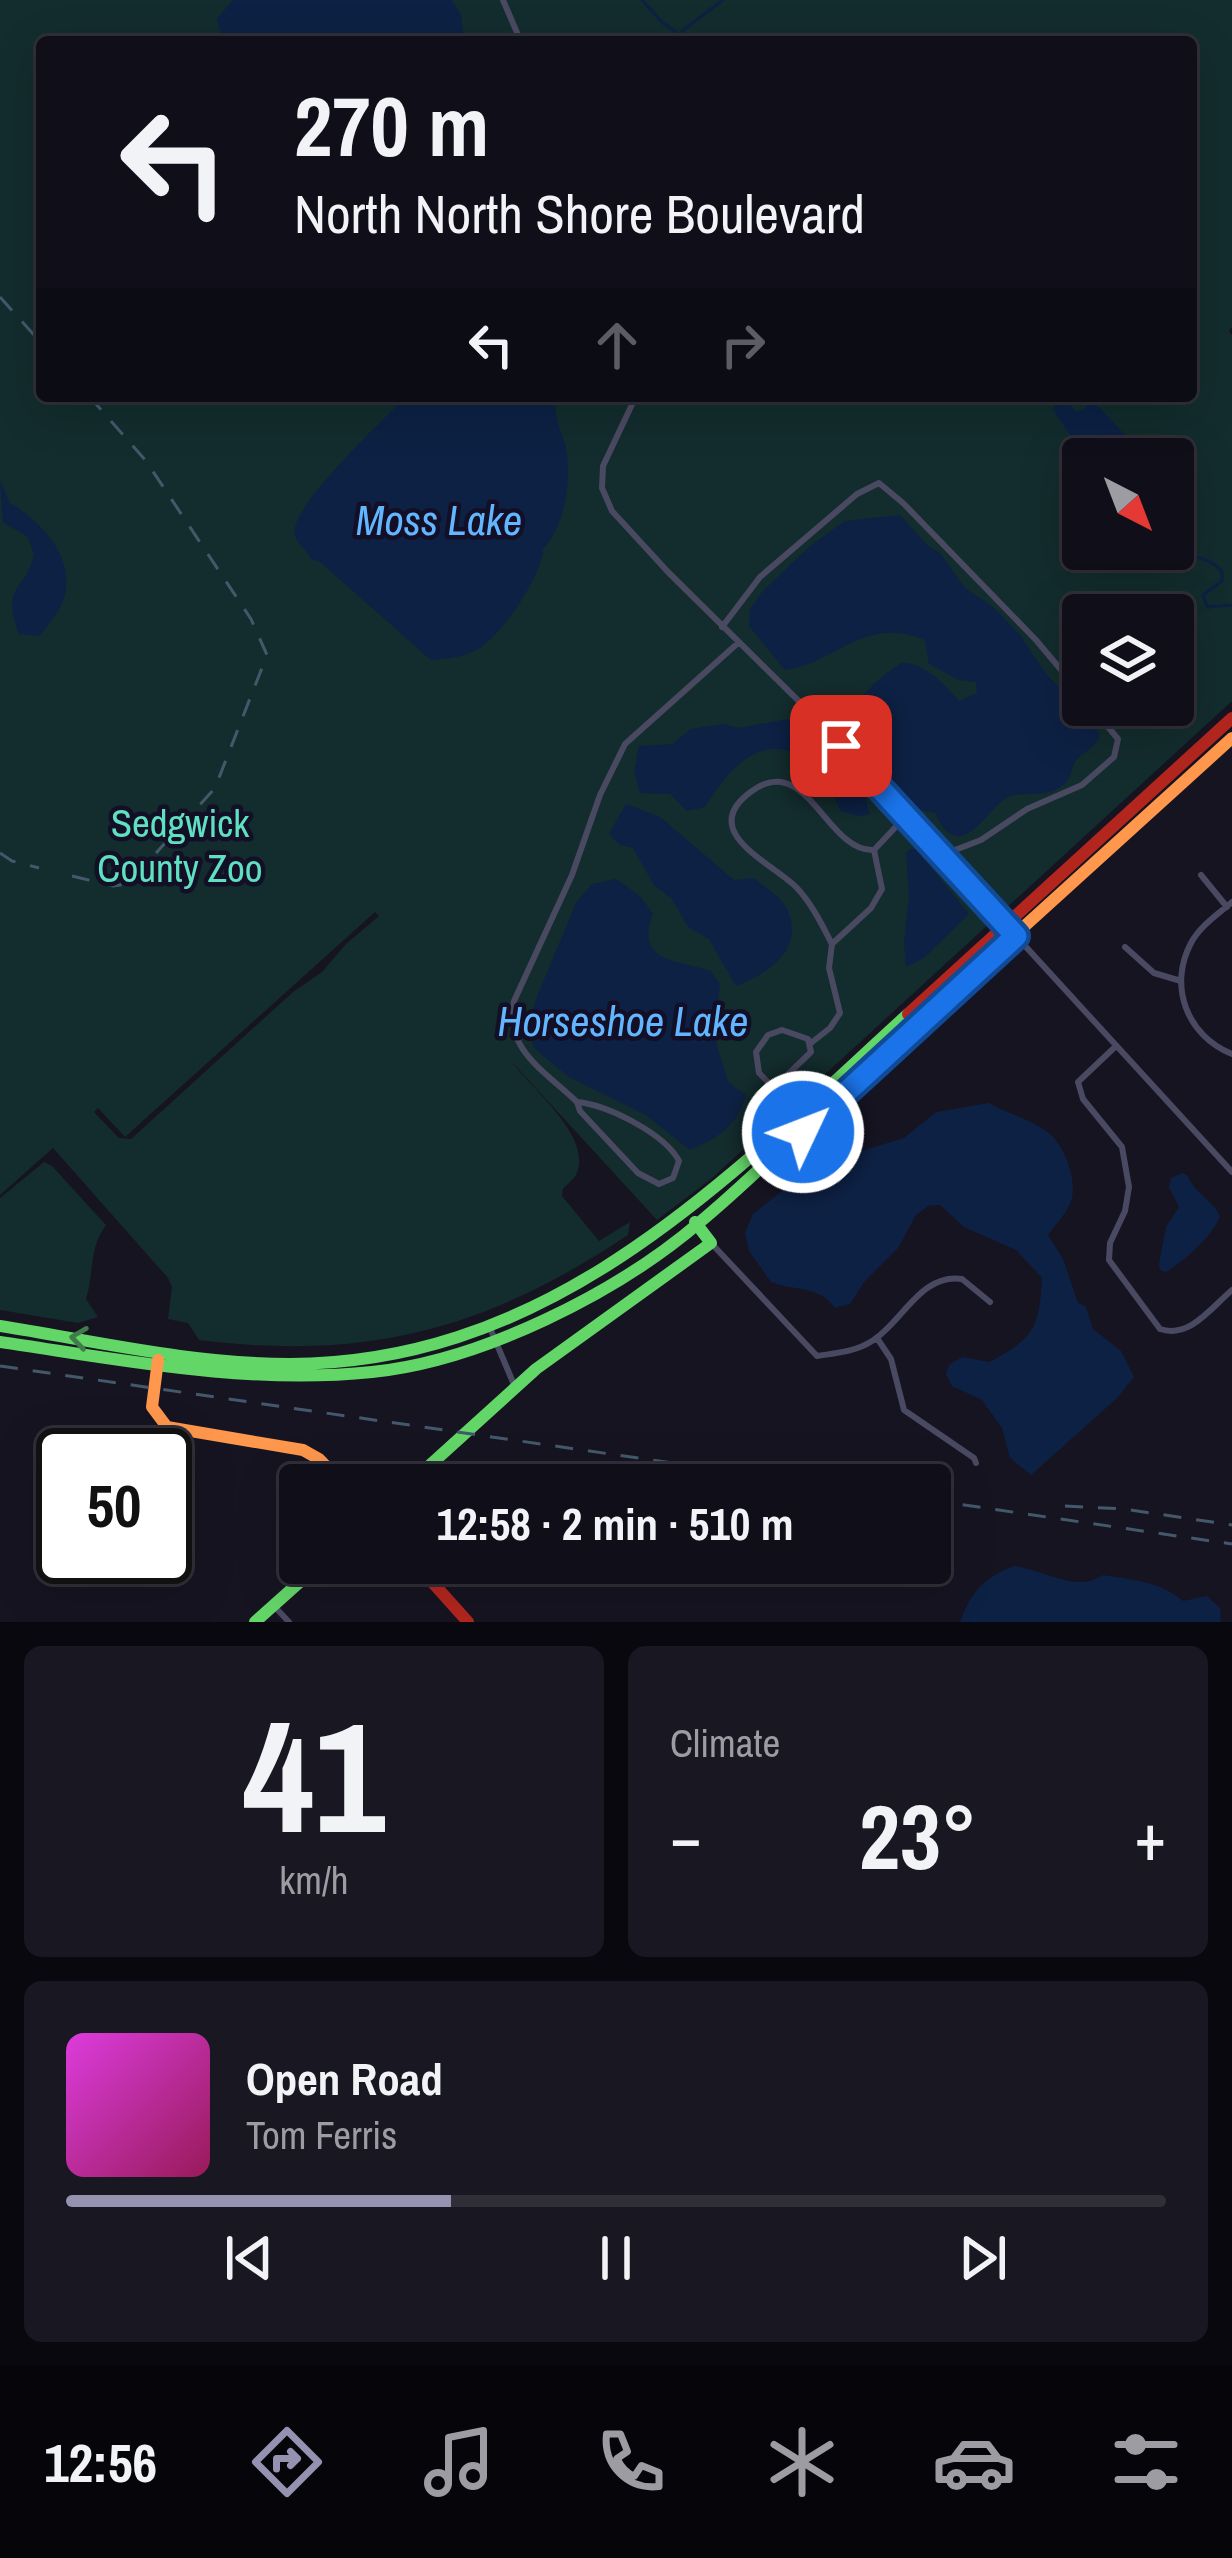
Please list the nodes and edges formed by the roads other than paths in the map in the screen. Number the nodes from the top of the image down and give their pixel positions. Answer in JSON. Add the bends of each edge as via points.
{"nodes":[{"id":1,"x":503,"y":0,"type":"edge"},
{"id":2,"x":518,"y":36,"type":"edge"},
{"id":3,"x":633,"y":402,"type":"edge"},
{"id":4,"x":722,"y":627,"type":"junction"},
{"id":5,"x":738,"y":643,"type":"junction"},
{"id":6,"x":1062,"y":672,"type":"edge"},
{"id":7,"x":1107,"y":726,"type":"edge"},
{"id":8,"x":1230,"y":728,"type":"edge"},
{"id":9,"x":906,"y":816,"type":"junction"},
{"id":10,"x":874,"y":850,"type":"junction"},
{"id":11,"x":942,"y":855,"type":"junction"},
{"id":12,"x":1202,"y":875,"type":"dead end"},
{"id":13,"x":1229,"y":905,"type":"edge"},
{"id":14,"x":1011,"y":931,"type":"junction"},
{"id":15,"x":832,"y":944,"type":"junction"},
{"id":16,"x":1125,"y":947,"type":"dead end"},
{"id":17,"x":1181,"y":981,"type":"junction"},
{"id":18,"x":811,"y":1043,"type":"junction"},
{"id":19,"x":1116,"y":1046,"type":"junction"},
{"id":20,"x":1232,"y":1054,"type":"edge"},
{"id":21,"x":578,"y":1102,"type":"junction"},
{"id":22,"x":1232,"y":1172,"type":"edge"},
{"id":23,"x":688,"y":1213,"type":"junction"},
{"id":24,"x":698,"y":1225,"type":"junction"},
{"id":25,"x":710,"y":1243,"type":"junction"},
{"id":26,"x":1232,"y":1290,"type":"edge"},
{"id":27,"x":990,"y":1302,"type":"dead end"},
{"id":28,"x":0,"y":1327,"type":"edge"},
{"id":29,"x":493,"y":1335,"type":"junction"},
{"id":30,"x":877,"y":1338,"type":"junction"},
{"id":31,"x":0,"y":1342,"type":"edge"},
{"id":32,"x":159,"y":1349,"type":"junction"},
{"id":33,"x":158,"y":1364,"type":"junction"},
{"id":34,"x":515,"y":1387,"type":"junction"},
{"id":35,"x":976,"y":1463,"type":"dead end"},
{"id":36,"x":324,"y":1464,"type":"edge"},
{"id":37,"x":431,"y":1464,"type":"edge"},
{"id":38,"x":298,"y":1584,"type":"edge"},
{"id":39,"x":434,"y":1584,"type":"edge"},
{"id":40,"x":274,"y":1606,"type":"junction"},
{"id":41,"x":255,"y":1622,"type":"edge"},
{"id":42,"x":289,"y":1622,"type":"edge"},
{"id":43,"x":468,"y":1622,"type":"edge"}],
"edges":[{"from":1,"to":2,"type":"street"},
{"from":3,"to":4,"type":"street","via":[[602,466],[605,498]]},
{"from":4,"to":5,"type":"street"},
{"from":4,"to":6,"type":"street","via":[[760,577],[879,483]]},
{"from":5,"to":9,"type":"street"},
{"from":5,"to":21,"type":"street","via":[[625,744],[514,1001],[517,1043]]},
{"from":7,"to":11,"type":"street","via":[[1118,739],[1114,758],[1072,791]]},
{"from":8,"to":14,"type":"main road"},
{"from":9,"to":10,"type":"street"},
{"from":9,"to":11,"type":"street"},
{"from":10,"to":15,"type":"street","via":[[882,889]]},
{"from":10,"to":15,"type":"street","via":[[851,845],[788,783],[755,789],[736,810],[742,847],[797,888]]},
{"from":11,"to":14,"type":"street"},
{"from":12,"to":13,"type":"street"},
{"from":13,"to":17,"type":"street","via":[[1191,943]]},
{"from":14,"to":19,"type":"street"},
{"from":14,"to":23,"type":"main road"},
{"from":14,"to":24,"type":"main road"},
{"from":15,"to":18,"type":"street","via":[[840,1013]]},
{"from":16,"to":17,"type":"street","via":[[1154,974]]},
{"from":17,"to":20,"type":"street","via":[[1200,1032]]},
{"from":18,"to":18,"type":"street","via":[[788,1031],[768,1035],[756,1052],[759,1073],[779,1083]]},
{"from":19,"to":22,"type":"street"},
{"from":19,"to":26,"type":"street","via":[[1078,1082],[1122,1147],[1129,1187],[1109,1260],[1168,1333],[1184,1331]]},
{"from":21,"to":21,"type":"street","via":[[644,1178],[674,1178],[679,1162],[660,1139]]},
{"from":23,"to":24,"type":"main road"},
{"from":23,"to":29,"type":"main road"},
{"from":24,"to":25,"type":"main road"},
{"from":24,"to":29,"type":"main road","via":[[590,1295]]},
{"from":25,"to":30,"type":"street","via":[[817,1356]]},
{"from":25,"to":34,"type":"main road"},
{"from":27,"to":30,"type":"street","via":[[969,1283],[947,1278]]},
{"from":32,"to":28,"type":"main road","one_way":true},
{"from":29,"to":32,"type":"main road","via":[[320,1363]]},
{"from":29,"to":33,"type":"main road","via":[[418,1365],[347,1376],[267,1378]]},
{"from":29,"to":34,"type":"street"},
{"from":30,"to":35,"type":"street","via":[[894,1366],[904,1410]]},
{"from":31,"to":33,"type":"main road"},
{"from":32,"to":33,"type":"main road"},
{"from":33,"to":36,"type":"main road","via":[[154,1412],[166,1427],[303,1450]]},
{"from":34,"to":37,"type":"main road"},
{"from":38,"to":40,"type":"main road"},
{"from":39,"to":43,"type":"main road"},
{"from":40,"to":41,"type":"main road"},
{"from":40,"to":42,"type":"street"}]}
